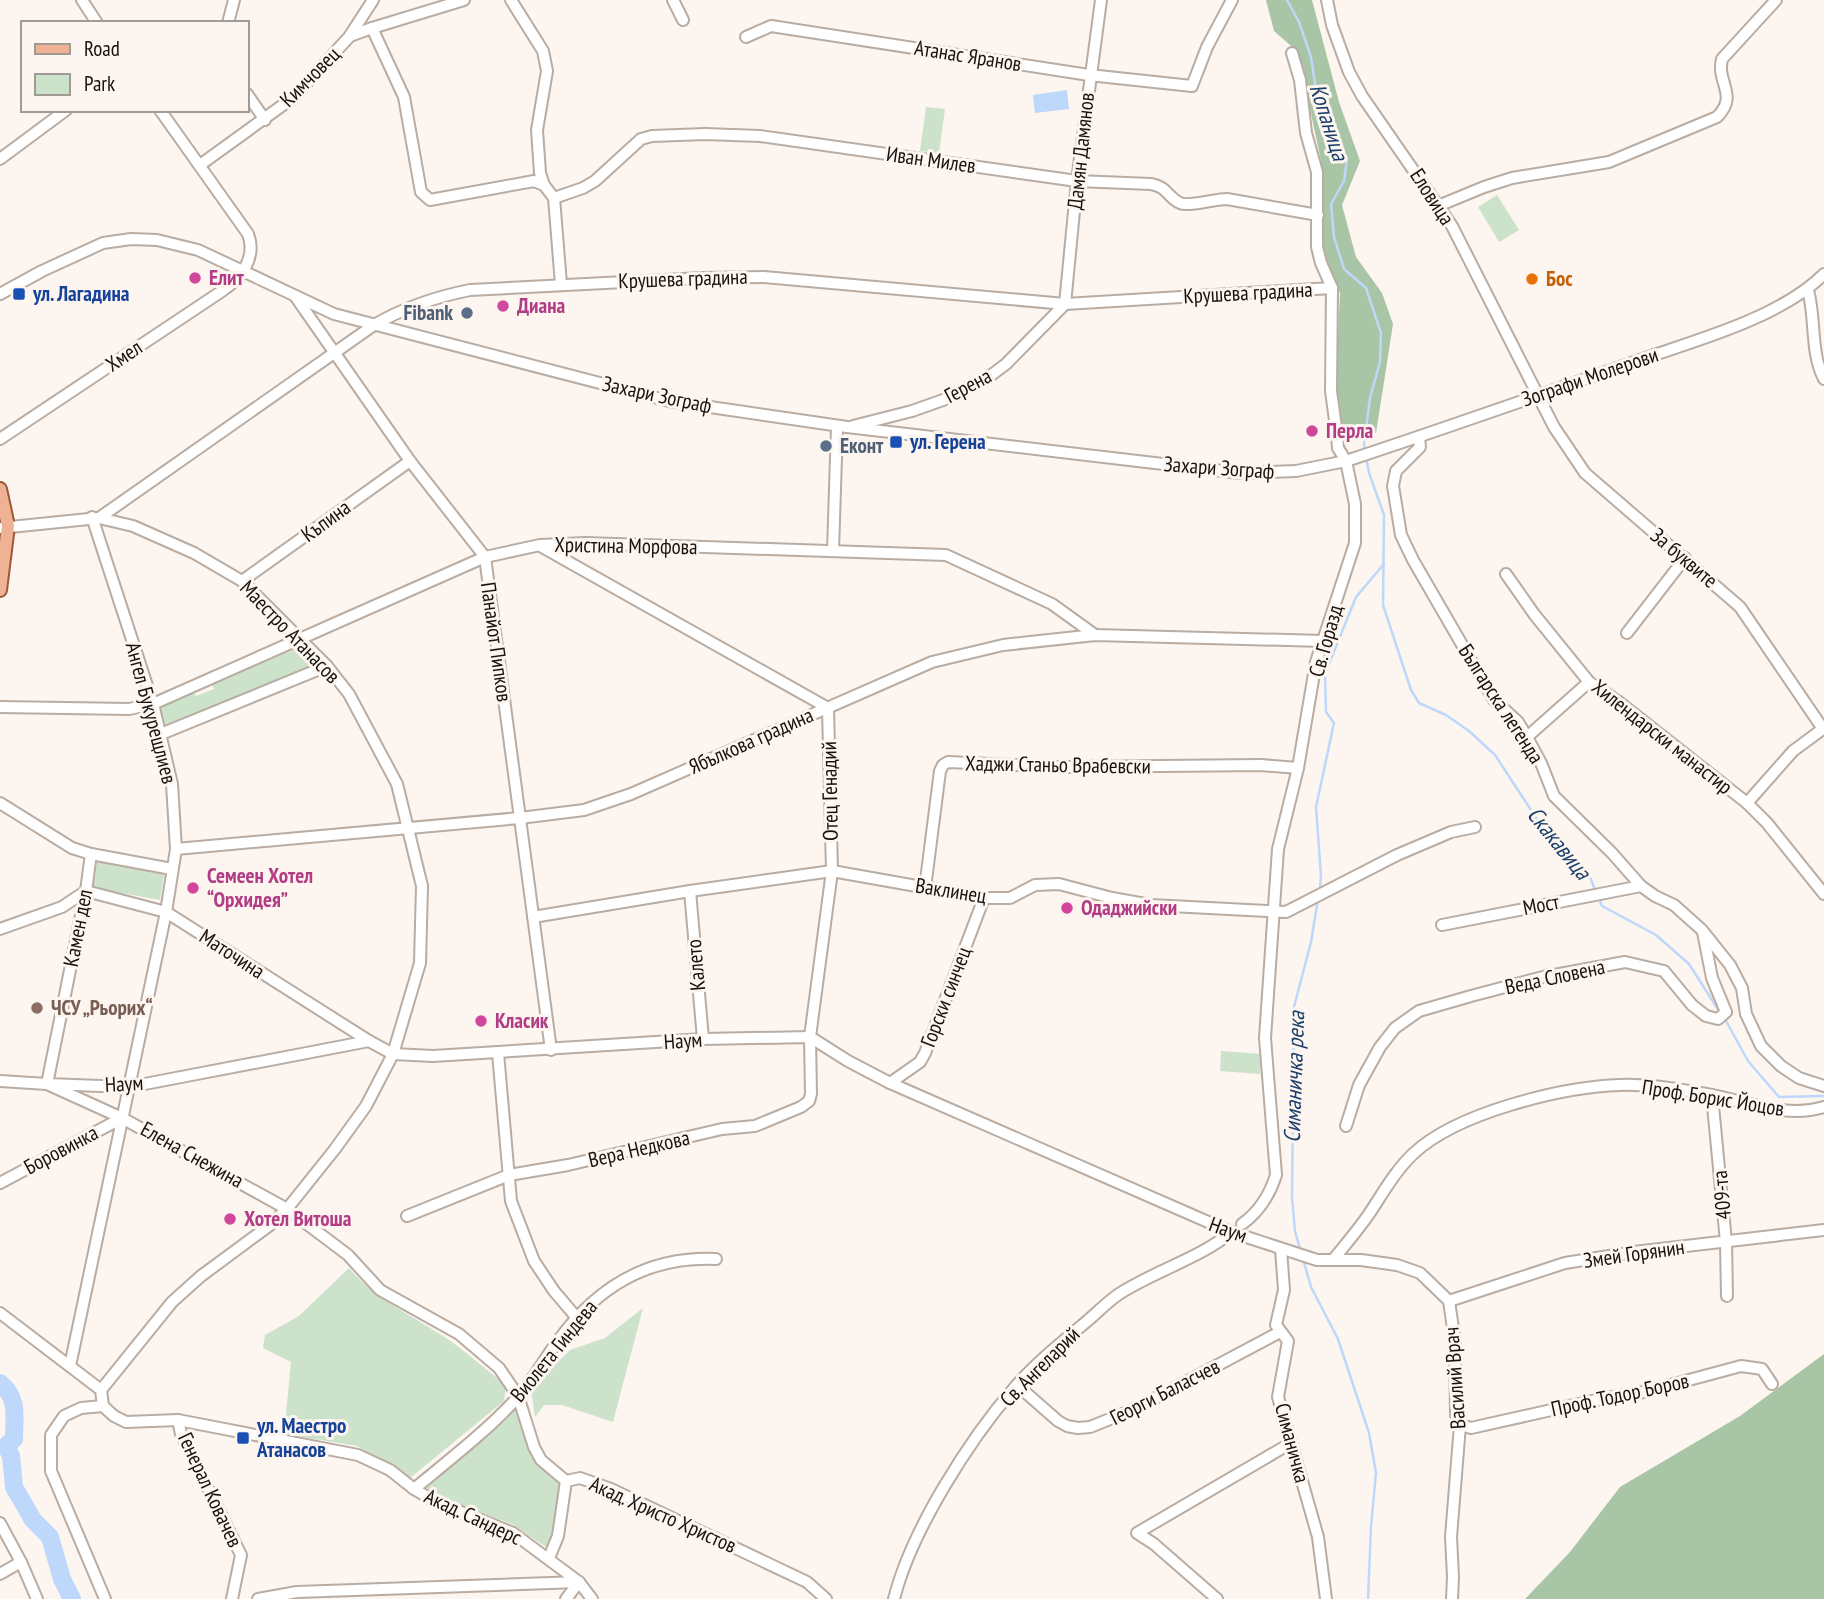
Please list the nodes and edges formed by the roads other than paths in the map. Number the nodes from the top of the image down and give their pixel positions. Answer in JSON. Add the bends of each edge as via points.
{"nodes":[{"id":1,"x":82,"y":0,"type":"edge"},
{"id":2,"x":234,"y":0,"type":"edge"},
{"id":3,"x":373,"y":0,"type":"edge"},
{"id":4,"x":464,"y":0,"type":"edge"},
{"id":5,"x":511,"y":0,"type":"edge"},
{"id":6,"x":673,"y":0,"type":"edge"},
{"id":7,"x":1101,"y":0,"type":"edge"},
{"id":8,"x":1232,"y":0,"type":"edge"},
{"id":9,"x":1327,"y":0,"type":"edge"},
{"id":10,"x":1776,"y":0,"type":"edge"},
{"id":11,"x":683,"y":20,"type":"dead end"},
{"id":12,"x":96,"y":21,"type":"edge"},
{"id":13,"x":229,"y":21,"type":"edge"},
{"id":14,"x":372,"y":28,"type":"junction"},
{"id":15,"x":349,"y":37,"type":"junction"},
{"id":16,"x":746,"y":37,"type":"dead end"},
{"id":17,"x":1292,"y":53,"type":"dead end"},
{"id":18,"x":1089,"y":75,"type":"junction"},
{"id":19,"x":248,"y":95,"type":"edge"},
{"id":20,"x":62,"y":112,"type":"edge"},
{"id":21,"x":161,"y":112,"type":"edge"},
{"id":22,"x":265,"y":120,"type":"junction"},
{"id":23,"x":0,"y":159,"type":"edge"},
{"id":24,"x":200,"y":165,"type":"junction"},
{"id":25,"x":1077,"y":181,"type":"junction"},
{"id":26,"x":544,"y":185,"type":"junction"},
{"id":27,"x":554,"y":198,"type":"junction"},
{"id":28,"x":1438,"y":206,"type":"junction"},
{"id":29,"x":1318,"y":215,"type":"junction"},
{"id":30,"x":244,"y":271,"type":"junction"},
{"id":31,"x":1824,"y":274,"type":"edge"},
{"id":32,"x":561,"y":284,"type":"junction"},
{"id":33,"x":1332,"y":288,"type":"junction"},
{"id":34,"x":1808,"y":290,"type":"junction"},
{"id":35,"x":0,"y":294,"type":"edge"},
{"id":36,"x":293,"y":294,"type":"junction"},
{"id":37,"x":1065,"y":304,"type":"junction"},
{"id":38,"x":374,"y":325,"type":"junction"},
{"id":39,"x":334,"y":352,"type":"junction"},
{"id":40,"x":1824,"y":379,"type":"edge"},
{"id":41,"x":1538,"y":396,"type":"junction"},
{"id":42,"x":842,"y":427,"type":"junction"},
{"id":43,"x":1419,"y":437,"type":"junction"},
{"id":44,"x":0,"y":439,"type":"edge"},
{"id":45,"x":1350,"y":460,"type":"junction"},
{"id":46,"x":411,"y":461,"type":"junction"},
{"id":47,"x":0,"y":489,"type":"edge"},
{"id":48,"x":96,"y":517,"type":"junction"},
{"id":49,"x":4,"y":527,"type":"edge"},
{"id":50,"x":540,"y":545,"type":"junction"},
{"id":51,"x":833,"y":551,"type":"junction"},
{"id":52,"x":485,"y":558,"type":"junction"},
{"id":53,"x":1685,"y":558,"type":"junction"},
{"id":54,"x":1506,"y":574,"type":"dead end"},
{"id":55,"x":242,"y":581,"type":"junction"},
{"id":56,"x":0,"y":590,"type":"edge"},
{"id":57,"x":1628,"y":633,"type":"dead end"},
{"id":58,"x":1095,"y":635,"type":"junction"},
{"id":59,"x":301,"y":640,"type":"junction"},
{"id":60,"x":1323,"y":641,"type":"junction"},
{"id":61,"x":327,"y":666,"type":"junction"},
{"id":62,"x":1589,"y":682,"type":"junction"},
{"id":63,"x":153,"y":704,"type":"junction"},
{"id":64,"x":0,"y":708,"type":"edge"},
{"id":65,"x":828,"y":708,"type":"junction"},
{"id":66,"x":1823,"y":728,"type":"edge"},
{"id":67,"x":161,"y":734,"type":"junction"},
{"id":68,"x":1527,"y":737,"type":"junction"},
{"id":69,"x":1298,"y":768,"type":"junction"},
{"id":70,"x":0,"y":803,"type":"edge"},
{"id":71,"x":1747,"y":803,"type":"junction"},
{"id":72,"x":520,"y":818,"type":"junction"},
{"id":73,"x":409,"y":826,"type":"junction"},
{"id":74,"x":1475,"y":827,"type":"dead end"},
{"id":75,"x":176,"y":849,"type":"junction"},
{"id":76,"x":91,"y":854,"type":"junction"},
{"id":77,"x":172,"y":869,"type":"junction"},
{"id":78,"x":832,"y":871,"type":"junction"},
{"id":79,"x":1642,"y":886,"type":"junction"},
{"id":80,"x":925,"y":888,"type":"junction"},
{"id":81,"x":86,"y":891,"type":"junction"},
{"id":82,"x":690,"y":891,"type":"junction"},
{"id":83,"x":1824,"y":894,"type":"edge"},
{"id":84,"x":984,"y":898,"type":"junction"},
{"id":85,"x":166,"y":912,"type":"junction"},
{"id":86,"x":1274,"y":912,"type":"junction"},
{"id":87,"x":533,"y":917,"type":"junction"},
{"id":88,"x":1441,"y":925,"type":"dead end"},
{"id":89,"x":0,"y":929,"type":"edge"},
{"id":90,"x":1702,"y":930,"type":"junction"},
{"id":91,"x":810,"y":1037,"type":"junction"},
{"id":92,"x":703,"y":1039,"type":"junction"},
{"id":93,"x":369,"y":1041,"type":"junction"},
{"id":94,"x":551,"y":1050,"type":"junction"},
{"id":95,"x":498,"y":1053,"type":"junction"},
{"id":96,"x":393,"y":1054,"type":"junction"},
{"id":97,"x":0,"y":1080,"type":"edge"},
{"id":98,"x":890,"y":1083,"type":"junction"},
{"id":99,"x":47,"y":1084,"type":"junction"},
{"id":100,"x":1824,"y":1086,"type":"edge"},
{"id":101,"x":129,"y":1087,"type":"junction"},
{"id":102,"x":1712,"y":1095,"type":"junction"},
{"id":103,"x":1824,"y":1107,"type":"edge"},
{"id":104,"x":122,"y":1118,"type":"junction"},
{"id":105,"x":1346,"y":1126,"type":"dead end"},
{"id":106,"x":509,"y":1175,"type":"junction"},
{"id":107,"x":0,"y":1182,"type":"edge"},
{"id":108,"x":287,"y":1209,"type":"junction"},
{"id":109,"x":407,"y":1216,"type":"dead end"},
{"id":110,"x":1242,"y":1224,"type":"dead end"},
{"id":111,"x":1824,"y":1230,"type":"edge"},
{"id":112,"x":1231,"y":1231,"type":"junction"},
{"id":113,"x":1726,"y":1242,"type":"junction"},
{"id":114,"x":1281,"y":1249,"type":"junction"},
{"id":115,"x":716,"y":1259,"type":"dead end"},
{"id":116,"x":1317,"y":1260,"type":"joint"},
{"id":117,"x":1334,"y":1260,"type":"junction"},
{"id":118,"x":1727,"y":1296,"type":"dead end"},
{"id":119,"x":1449,"y":1301,"type":"junction"},
{"id":120,"x":0,"y":1313,"type":"edge"},
{"id":121,"x":577,"y":1318,"type":"junction"},
{"id":122,"x":1280,"y":1332,"type":"junction"},
{"id":123,"x":70,"y":1366,"type":"junction"},
{"id":124,"x":1772,"y":1384,"type":"dead end"},
{"id":125,"x":1017,"y":1385,"type":"junction"},
{"id":126,"x":101,"y":1390,"type":"junction"},
{"id":127,"x":519,"y":1396,"type":"junction"},
{"id":128,"x":103,"y":1406,"type":"junction"},
{"id":129,"x":178,"y":1420,"type":"junction"},
{"id":130,"x":1460,"y":1425,"type":"junction"},
{"id":131,"x":1291,"y":1443,"type":"junction"},
{"id":132,"x":566,"y":1481,"type":"junction"},
{"id":133,"x":414,"y":1489,"type":"junction"},
{"id":134,"x":0,"y":1523,"type":"edge"},
{"id":135,"x":549,"y":1558,"type":"junction"},
{"id":136,"x":22,"y":1562,"type":"junction"},
{"id":137,"x":0,"y":1574,"type":"edge"},
{"id":138,"x":579,"y":1581,"type":"junction"},
{"id":139,"x":37,"y":1599,"type":"edge"},
{"id":140,"x":105,"y":1599,"type":"edge"},
{"id":141,"x":232,"y":1599,"type":"edge"},
{"id":142,"x":258,"y":1599,"type":"edge"},
{"id":143,"x":566,"y":1599,"type":"edge"},
{"id":144,"x":592,"y":1599,"type":"edge"},
{"id":145,"x":600,"y":1599,"type":"edge"},
{"id":146,"x":826,"y":1599,"type":"edge"},
{"id":147,"x":894,"y":1599,"type":"edge"},
{"id":148,"x":1217,"y":1599,"type":"edge"},
{"id":149,"x":1326,"y":1599,"type":"edge"},
{"id":150,"x":1452,"y":1599,"type":"edge"}],
"edges":[{"from":1,"to":12,"type":"street"},
{"from":2,"to":13,"type":"street"},
{"from":3,"to":15,"type":"street","name":"Кимчовец"},
{"from":4,"to":14,"type":"street"},
{"from":5,"to":26,"type":"street","via":[[543,51],[547,71],[537,130]]},
{"from":6,"to":11,"type":"street"},
{"from":7,"to":18,"type":"street","name":"Дамян Дамянов"},
{"from":8,"to":18,"type":"street","name":"Атанас Яранов","via":[[1192,86]]},
{"from":9,"to":28,"type":"street","name":"Еловица","via":[[1356,84]]},
{"from":10,"to":28,"type":"street","via":[[1722,59],[1728,101],[1717,117],[1609,162],[1511,178]]},
{"from":14,"to":15,"type":"street"},
{"from":14,"to":26,"type":"street","via":[[404,97],[421,192],[430,200],[534,181]]},
{"from":15,"to":22,"type":"street","name":"Кимчовец","via":[[294,97]]},
{"from":16,"to":18,"type":"street","name":"Атанас Яранов","via":[[771,26]]},
{"from":17,"to":29,"type":"street","name":"Св. Горазд","via":[[1317,172]]},
{"from":18,"to":25,"type":"street","name":"Дамян Дамянов"},
{"from":19,"to":22,"type":"street"},
{"from":20,"to":23,"type":"street"},
{"from":21,"to":24,"type":"street"},
{"from":22,"to":24,"type":"street","name":"Кимчовец"},
{"from":24,"to":30,"type":"street","via":[[248,234],[252,244]]},
{"from":25,"to":27,"type":"street","name":"Иван Милев","via":[[760,136],[705,134],[641,139],[595,181]]},
{"from":25,"to":29,"type":"street","name":"Иван Милев","via":[[1162,186],[1186,204],[1227,199]]},
{"from":25,"to":37,"type":"street","name":"Дамян Дамянов"},
{"from":26,"to":27,"type":"street"},
{"from":27,"to":32,"type":"street"},
{"from":28,"to":41,"type":"street","name":"Еловица"},
{"from":29,"to":33,"type":"street","name":"Св. Горазд","via":[[1317,247]]},
{"from":30,"to":35,"type":"street","name":"Захари Зограф","via":[[179,244],[131,239],[103,243]]},
{"from":30,"to":36,"type":"street","name":"Захари Зограф"},
{"from":30,"to":44,"type":"street","name":"Хмел","via":[[222,291]]},
{"from":31,"to":34,"type":"street","name":"Зографи Молерови"},
{"from":32,"to":37,"type":"street","name":"Крушева градина","via":[[764,277]]},
{"from":32,"to":38,"type":"street","name":"Крушева градина","via":[[440,296]]},
{"from":33,"to":37,"type":"street","name":"Крушева градина"},
{"from":33,"to":45,"type":"street","name":"Св. Горазд","via":[[1331,391],[1338,448]]},
{"from":34,"to":40,"type":"street"},
{"from":34,"to":41,"type":"street","name":"Зографи Молерови","via":[[1770,313]]},
{"from":36,"to":38,"type":"street","name":"Захари Зограф","via":[[334,314]]},
{"from":36,"to":39,"type":"street","name":"Панайот Пипков"},
{"from":37,"to":42,"type":"street","name":"Герена","via":[[990,376],[912,411]]},
{"from":38,"to":39,"type":"street","name":"Крушева градина"},
{"from":38,"to":42,"type":"street","name":"Захари Зограф","via":[[669,401]]},
{"from":39,"to":46,"type":"street","name":"Панайот Пипков"},
{"from":39,"to":48,"type":"street","name":"Крушева градина"},
{"from":41,"to":43,"type":"street","name":"Зографи Молерови"},
{"from":41,"to":53,"type":"street","name":"За буквите","via":[[1585,473]]},
{"from":42,"to":45,"type":"street","name":"Захари Зограф","via":[[1240,473],[1296,471]]},
{"from":42,"to":51,"type":"street"},
{"from":43,"to":45,"type":"street","name":"Зографи Молерови"},
{"from":43,"to":68,"type":"street","name":"Българска легенда","via":[[1420,447],[1396,471],[1393,486],[1402,535],[1494,700]]},
{"from":45,"to":60,"type":"street","name":"Св. Горазд","via":[[1355,543]]},
{"from":46,"to":52,"type":"street","name":"Панайот Пипков"},
{"from":46,"to":55,"type":"street","name":"Къпина"},
{"from":47,"to":49,"type":"main road"},
{"from":48,"to":49,"type":"street","name":"Маестро Атанасов"},
{"from":48,"to":55,"type":"street","name":"Маестро Атанасов","via":[[134,526]]},
{"from":48,"to":63,"type":"street","name":"Ангел Букурещлиев"},
{"from":49,"to":56,"type":"main road"},
{"from":50,"to":51,"type":"street","name":"Христина Морфова","via":[[586,542]]},
{"from":50,"to":52,"type":"street","name":"Христина Морфова"},
{"from":50,"to":65,"type":"street"},
{"from":51,"to":58,"type":"street","name":"Христина Морфова","via":[[946,555],[1052,604]]},
{"from":52,"to":59,"type":"street","name":"Христина Морфова"},
{"from":52,"to":72,"type":"street","name":"Панайот Пипков"},
{"from":53,"to":57,"type":"street"},
{"from":53,"to":66,"type":"street","name":"За буквите","via":[[1740,607]]},
{"from":54,"to":62,"type":"street","name":"Хилендарски манастир"},
{"from":55,"to":59,"type":"street","name":"Маестро Атанасов"},
{"from":58,"to":60,"type":"street","name":"Ябълкова градина"},
{"from":58,"to":65,"type":"street","name":"Ябълкова градина","via":[[1003,645],[932,662]]},
{"from":59,"to":61,"type":"street","name":"Маестро Атанасов"},
{"from":59,"to":63,"type":"street","name":"Христина Морфова"},
{"from":60,"to":69,"type":"street","name":"Св. Горазд"},
{"from":61,"to":67,"type":"street"},
{"from":61,"to":73,"type":"street","name":"Маестро Атанасов","via":[[377,744],[397,784]]},
{"from":62,"to":68,"type":"street"},
{"from":62,"to":71,"type":"street","name":"Хилендарски манастир"},
{"from":63,"to":64,"type":"street","name":"Христина Морфова","via":[[129,709]]},
{"from":63,"to":67,"type":"street","name":"Ангел Букурещлиев"},
{"from":65,"to":72,"type":"street","name":"Ябълкова градина","via":[[631,794],[584,810]]},
{"from":65,"to":78,"type":"street","name":"Отец Генадий"},
{"from":66,"to":71,"type":"street","via":[[1793,751]]},
{"from":67,"to":75,"type":"street","name":"Ангел Букурещлиев","via":[[172,784]]},
{"from":68,"to":79,"type":"street","name":"Българска легенда","via":[[1554,796]]},
{"from":69,"to":80,"type":"street","name":"Хаджи Станьо Врабевски","via":[[948,762],[940,771]]},
{"from":69,"to":86,"type":"street","name":"Св. Горазд","via":[[1278,849]]},
{"from":70,"to":76,"type":"street","via":[[72,849]]},
{"from":71,"to":83,"type":"street","name":"Хилендарски манастир"},
{"from":72,"to":73,"type":"street","name":"Ябълкова градина"},
{"from":72,"to":87,"type":"street","name":"Панайот Пипков"},
{"from":73,"to":75,"type":"street","name":"Ябълкова градина"},
{"from":73,"to":96,"type":"street","name":"Маестро Атанасов","via":[[422,886],[420,963]]},
{"from":74,"to":86,"type":"street","name":"Ваклинец","via":[[1408,850],[1308,903]]},
{"from":75,"to":77,"type":"street","name":"Ангел Букурещлиев"},
{"from":76,"to":77,"type":"street"},
{"from":76,"to":81,"type":"street","name":"Камен дел"},
{"from":77,"to":85,"type":"street","name":"Ангел Букурещлиев"},
{"from":78,"to":80,"type":"street","name":"Ваклинец"},
{"from":78,"to":82,"type":"street","name":"Ваклинец"},
{"from":78,"to":91,"type":"street","name":"Отец Генадий"},
{"from":79,"to":88,"type":"street","name":"Мост"},
{"from":79,"to":90,"type":"street","name":"Българска легенда","via":[[1674,905]]},
{"from":80,"to":84,"type":"street","name":"Ваклинец"},
{"from":81,"to":85,"type":"street","name":"Маточина"},
{"from":81,"to":89,"type":"street","via":[[62,907]]},
{"from":81,"to":99,"type":"street","name":"Камен дел"},
{"from":82,"to":87,"type":"street","name":"Ваклинец"},
{"from":82,"to":92,"type":"street","name":"Калето"},
{"from":84,"to":86,"type":"street","name":"Ваклинец","via":[[1010,898],[1035,885],[1059,884],[1151,905]]},
{"from":84,"to":98,"type":"street","name":"Горски синчец","via":[[925,1053],[920,1062]]},
{"from":85,"to":93,"type":"street","name":"Маточина"},
{"from":85,"to":101,"type":"street","name":"Ангел Букурещлиев"},
{"from":86,"to":110,"type":"street","name":"Св. Горазд","via":[[1265,1038],[1276,1175],[1271,1191]]},
{"from":87,"to":94,"type":"street","name":"Панайот Пипков"},
{"from":90,"to":100,"type":"street","name":"Българска легенда","via":[[1742,988],[1746,1014],[1762,1046],[1781,1066]]},
{"from":90,"to":105,"type":"street","name":"Веда Словена","via":[[1722,1016],[1706,1016],[1664,971],[1625,962],[1544,977],[1419,1011],[1395,1028],[1380,1047],[1359,1085]]},
{"from":91,"to":92,"type":"street","name":"Наум"},
{"from":91,"to":98,"type":"street","name":"Наум"},
{"from":91,"to":106,"type":"street","name":"Вера Недкова","via":[[811,1094],[801,1107],[755,1126],[722,1129]]},
{"from":92,"to":94,"type":"street","name":"Наум"},
{"from":93,"to":96,"type":"street","name":"Наум"},
{"from":93,"to":101,"type":"street","name":"Наум"},
{"from":94,"to":95,"type":"street","name":"Наум"},
{"from":95,"to":96,"type":"street","name":"Наум"},
{"from":95,"to":106,"type":"street"},
{"from":96,"to":108,"type":"street","name":"Маестро Атанасов","via":[[366,1107]]},
{"from":97,"to":99,"type":"street","name":"Елена Снежина"},
{"from":98,"to":112,"type":"street","name":"Наум"},
{"from":99,"to":101,"type":"street","name":"Наум"},
{"from":99,"to":104,"type":"street","name":"Елена Снежина"},
{"from":101,"to":104,"type":"street","name":"Ангел Букурещлиев"},
{"from":102,"to":103,"type":"street","name":"Проф. Борис Йоцов","via":[[1782,1110],[1806,1112]]},
{"from":102,"to":113,"type":"street","name":"409-та"},
{"from":102,"to":117,"type":"street","name":"Проф. Борис Йоцов","via":[[1624,1085],[1587,1087],[1465,1121],[1413,1154]]},
{"from":104,"to":107,"type":"street","name":"Боровинка"},
{"from":104,"to":108,"type":"street","name":"Елена Снежина"},
{"from":104,"to":123,"type":"street","name":"Ангел Букурещлиев"},
{"from":106,"to":109,"type":"street","name":"Вера Недкова"},
{"from":106,"to":121,"type":"street","via":[[511,1201],[534,1261]]},
{"from":108,"to":126,"type":"street","name":"Маестро Атанасов","via":[[172,1302]]},
{"from":108,"to":127,"type":"street","name":"Елена Снежина","via":[[348,1255],[380,1290],[459,1334],[499,1368]]},
{"from":111,"to":113,"type":"street","name":"Змей Горянин"},
{"from":112,"to":114,"type":"street","name":"Наум"},
{"from":112,"to":125,"type":"street","name":"Св. Ангеларий","via":[[1220,1242],[1118,1294]]},
{"from":113,"to":118,"type":"street","name":"409-та"},
{"from":113,"to":119,"type":"street","name":"Змей Горянин","via":[[1565,1263]]},
{"from":114,"to":116,"type":"street","name":"Наум"},
{"from":114,"to":122,"type":"street","name":"Симаничка","via":[[1284,1290],[1276,1325]]},
{"from":115,"to":121,"type":"street","name":"Виолета Гиндева","via":[[673,1262],[629,1276],[597,1297]]},
{"from":116,"to":117,"type":"street","name":"Василий Врач"},
{"from":117,"to":119,"type":"street","name":"Василий Врач","via":[[1397,1265],[1420,1273]]},
{"from":119,"to":130,"type":"street","name":"Василий Врач"},
{"from":120,"to":123,"type":"street"},
{"from":121,"to":127,"type":"street","name":"Виолета Гиндева"},
{"from":122,"to":125,"type":"street","name":"Георги Баласчев","via":[[1135,1409],[1090,1427],[1078,1429],[1058,1422]]},
{"from":122,"to":131,"type":"street","name":"Симаничка","via":[[1288,1341],[1278,1396]]},
{"from":123,"to":126,"type":"street"},
{"from":124,"to":130,"type":"street","name":"Проф. Тодор Боров","via":[[1762,1368],[1741,1366],[1644,1392],[1471,1428]]},
{"from":125,"to":147,"type":"street","name":"Св. Ангеларий","via":[[952,1476],[919,1532]]},
{"from":126,"to":128,"type":"street"},
{"from":127,"to":132,"type":"street","name":"Елена Снежина","via":[[541,1460]]},
{"from":127,"to":133,"type":"street","name":"Виолета Гиндева"},
{"from":128,"to":129,"type":"street","name":"Генерал Ковачев","via":[[126,1422]]},
{"from":128,"to":140,"type":"street","via":[[80,1408],[64,1416],[51,1435],[51,1471]]},
{"from":129,"to":133,"type":"street","name":"Акад. Сандерс","via":[[358,1455],[390,1470]]},
{"from":129,"to":141,"type":"street","name":"Генерал Ковачев","via":[[241,1555]]},
{"from":130,"to":150,"type":"street","name":"Василий Врач","via":[[1451,1537]]},
{"from":131,"to":148,"type":"street","via":[[1137,1533]]},
{"from":131,"to":149,"type":"street","name":"Симаничка","via":[[1318,1536]]},
{"from":132,"to":135,"type":"street","name":"Акад. Христо Христов","via":[[558,1536]]},
{"from":132,"to":146,"type":"street","name":"Акад. Христо Христов","via":[[580,1478],[611,1489],[807,1582]]},
{"from":133,"to":135,"type":"street","name":"Акад. Сандерс","via":[[505,1528]]},
{"from":134,"to":136,"type":"street"},
{"from":135,"to":138,"type":"street","name":"Акад. Сандерс"},
{"from":136,"to":137,"type":"street"},
{"from":136,"to":139,"type":"street"},
{"from":138,"to":142,"type":"street","via":[[297,1592]]},
{"from":138,"to":143,"type":"street"},
{"from":138,"to":144,"type":"street","name":"Акад. Сандерс"},
{"from":138,"to":145,"type":"street"}]}
